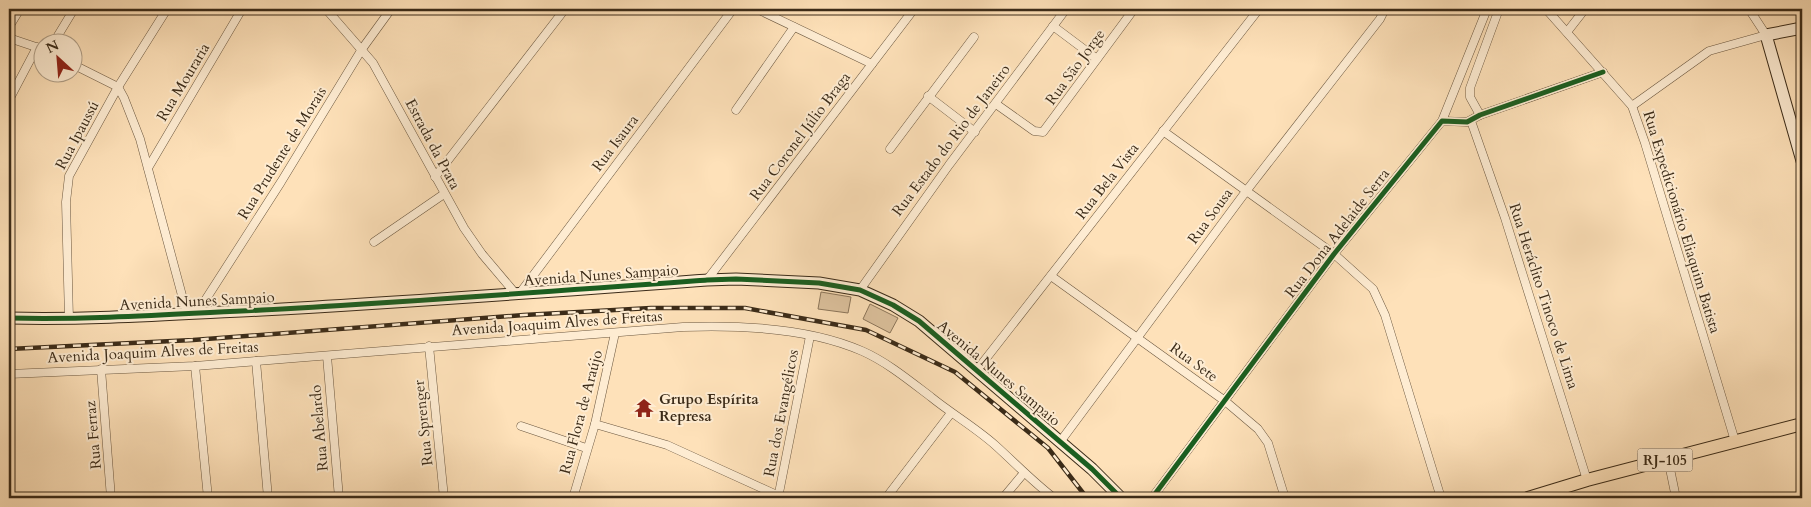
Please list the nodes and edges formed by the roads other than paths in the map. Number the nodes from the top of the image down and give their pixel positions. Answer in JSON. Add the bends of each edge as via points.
{"nodes":[{"id":1,"x":20,"y":9,"type":"edge"},
{"id":2,"x":74,"y":9,"type":"edge"},
{"id":3,"x":166,"y":9,"type":"edge"},
{"id":4,"x":242,"y":9,"type":"edge"},
{"id":5,"x":326,"y":9,"type":"edge"},
{"id":6,"x":391,"y":9,"type":"edge"},
{"id":7,"x":565,"y":9,"type":"edge"},
{"id":8,"x":733,"y":9,"type":"edge"},
{"id":9,"x":757,"y":9,"type":"edge"},
{"id":10,"x":914,"y":9,"type":"edge"},
{"id":11,"x":1066,"y":9,"type":"edge"},
{"id":12,"x":1134,"y":9,"type":"edge"},
{"id":13,"x":1259,"y":9,"type":"edge"},
{"id":14,"x":1385,"y":9,"type":"edge"},
{"id":15,"x":1486,"y":9,"type":"edge"},
{"id":16,"x":1499,"y":9,"type":"edge"},
{"id":17,"x":1546,"y":9,"type":"edge"},
{"id":18,"x":1585,"y":9,"type":"edge"},
{"id":19,"x":1749,"y":9,"type":"edge"},
{"id":20,"x":1053,"y":26,"type":"junction"},
{"id":21,"x":9,"y":27,"type":"edge"},
{"id":22,"x":794,"y":27,"type":"junction"},
{"id":23,"x":1802,"y":28,"type":"edge"},
{"id":24,"x":60,"y":32,"type":"edge"},
{"id":25,"x":1567,"y":32,"type":"junction"},
{"id":26,"x":1766,"y":35,"type":"junction"},
{"id":27,"x":974,"y":37,"type":"dead end"},
{"id":28,"x":9,"y":38,"type":"edge"},
{"id":29,"x":32,"y":45,"type":"edge"},
{"id":30,"x":362,"y":49,"type":"junction"},
{"id":31,"x":1097,"y":59,"type":"junction"},
{"id":32,"x":32,"y":61,"type":"edge"},
{"id":33,"x":872,"y":64,"type":"junction"},
{"id":34,"x":82,"y":69,"type":"edge"},
{"id":35,"x":1602,"y":72,"type":"junction"},
{"id":36,"x":118,"y":87,"type":"junction"},
{"id":37,"x":928,"y":96,"type":"junction"},
{"id":38,"x":9,"y":100,"type":"edge"},
{"id":39,"x":996,"y":104,"type":"junction"},
{"id":40,"x":1632,"y":106,"type":"junction"},
{"id":41,"x":736,"y":110,"type":"dead end"},
{"id":42,"x":1480,"y":115,"type":"junction"},
{"id":43,"x":1442,"y":121,"type":"junction"},
{"id":44,"x":1471,"y":121,"type":"junction"},
{"id":45,"x":1164,"y":131,"type":"junction"},
{"id":46,"x":975,"y":132,"type":"junction"},
{"id":47,"x":890,"y":149,"type":"dead end"},
{"id":48,"x":1802,"y":161,"type":"edge"},
{"id":49,"x":148,"y":168,"type":"junction"},
{"id":50,"x":435,"y":177,"type":"junction"},
{"id":51,"x":1247,"y":190,"type":"junction"},
{"id":52,"x":444,"y":194,"type":"junction"},
{"id":53,"x":374,"y":242,"type":"dead end"},
{"id":54,"x":1334,"y":254,"type":"junction"},
{"id":55,"x":1051,"y":276,"type":"junction"},
{"id":56,"x":707,"y":280,"type":"junction"},
{"id":57,"x":860,"y":290,"type":"junction"},
{"id":58,"x":517,"y":293,"type":"junction"},
{"id":59,"x":192,"y":314,"type":"junction"},
{"id":60,"x":9,"y":318,"type":"edge"},
{"id":61,"x":69,"y":320,"type":"junction"},
{"id":62,"x":615,"y":333,"type":"junction"},
{"id":63,"x":810,"y":336,"type":"junction"},
{"id":64,"x":1138,"y":338,"type":"junction"},
{"id":65,"x":429,"y":346,"type":"junction"},
{"id":66,"x":327,"y":356,"type":"junction"},
{"id":67,"x":256,"y":361,"type":"junction"},
{"id":68,"x":195,"y":366,"type":"junction"},
{"id":69,"x":101,"y":369,"type":"junction"},
{"id":70,"x":977,"y":370,"type":"junction"},
{"id":71,"x":9,"y":374,"type":"edge"},
{"id":72,"x":9,"y":378,"type":"edge"},
{"id":73,"x":1224,"y":401,"type":"junction"},
{"id":74,"x":952,"y":413,"type":"junction"},
{"id":75,"x":595,"y":424,"type":"junction"},
{"id":76,"x":1802,"y":424,"type":"edge"},
{"id":77,"x":521,"y":426,"type":"dead end"},
{"id":78,"x":1735,"y":441,"type":"junction"},
{"id":79,"x":1060,"y":442,"type":"junction"},
{"id":80,"x":586,"y":448,"type":"junction"},
{"id":81,"x":1668,"y":459,"type":"junction"},
{"id":82,"x":1023,"y":474,"type":"junction"},
{"id":83,"x":1587,"y":480,"type":"junction"},
{"id":84,"x":779,"y":497,"type":"edge"},
{"id":85,"x":111,"y":498,"type":"edge"},
{"id":86,"x":208,"y":498,"type":"edge"},
{"id":87,"x":268,"y":498,"type":"edge"},
{"id":88,"x":339,"y":498,"type":"edge"},
{"id":89,"x":444,"y":498,"type":"edge"},
{"id":90,"x":573,"y":498,"type":"edge"},
{"id":91,"x":797,"y":498,"type":"edge"},
{"id":92,"x":886,"y":498,"type":"edge"},
{"id":93,"x":1003,"y":498,"type":"edge"},
{"id":94,"x":1054,"y":498,"type":"edge"},
{"id":95,"x":1121,"y":498,"type":"edge"},
{"id":96,"x":1152,"y":498,"type":"edge"},
{"id":97,"x":1286,"y":498,"type":"edge"},
{"id":98,"x":1440,"y":498,"type":"edge"},
{"id":99,"x":1528,"y":498,"type":"edge"},
{"id":100,"x":1676,"y":498,"type":"edge"}],
"edges":[{"from":1,"to":21,"type":"street"},
{"from":2,"to":24,"type":"street"},
{"from":3,"to":36,"type":"street","name":"Rua Ipaussú"},
{"from":4,"to":49,"type":"street","name":"Rua Mouraria"},
{"from":5,"to":30,"type":"street","name":"Estrada da Prata"},
{"from":6,"to":30,"type":"street","name":"Rua Prudente de Morais"},
{"from":7,"to":50,"type":"street"},
{"from":8,"to":58,"type":"street","name":"Rua Isaura"},
{"from":9,"to":22,"type":"street"},
{"from":10,"to":33,"type":"street","name":"Rua Coronel Júlio Braga"},
{"from":11,"to":20,"type":"street","name":"Rua Estado do Rio de Janeiro"},
{"from":12,"to":31,"type":"street","name":"Rua São Jorge"},
{"from":13,"to":45,"type":"street","name":"Rua Bela Vista"},
{"from":14,"to":51,"type":"street","name":"Rua Sousa"},
{"from":15,"to":43,"type":"street","name":"Rua Dona Adelaide Serra"},
{"from":16,"to":42,"type":"street","via":[[1469,91]]},
{"from":17,"to":25,"type":"street","name":"Rua Expedicionário Eliaquim Batista"},
{"from":18,"to":25,"type":"street"},
{"from":19,"to":26,"type":"street"},
{"from":20,"to":31,"type":"street"},
{"from":20,"to":39,"type":"street","name":"Rua Estado do Rio de Janeiro"},
{"from":22,"to":33,"type":"street"},
{"from":22,"to":41,"type":"street"},
{"from":23,"to":26,"type":"street"},
{"from":25,"to":35,"type":"street","name":"Rua Expedicionário Eliaquim Batista"},
{"from":26,"to":40,"type":"street","via":[[1709,50]]},
{"from":26,"to":48,"type":"street"},
{"from":27,"to":37,"type":"street"},
{"from":28,"to":29,"type":"street"},
{"from":30,"to":50,"type":"street","name":"Estrada da Prata","via":[[383,80]]},
{"from":30,"to":59,"type":"street","name":"Rua Prudente de Morais","via":[[281,182]]},
{"from":31,"to":39,"type":"street","name":"Rua São Jorge","via":[[1048,128],[1041,133]]},
{"from":32,"to":38,"type":"street"},
{"from":33,"to":56,"type":"street","name":"Rua Coronel Júlio Braga"},
{"from":34,"to":36,"type":"street"},
{"from":35,"to":40,"type":"street","name":"Rua Expedicionário Eliaquim Batista"},
{"from":35,"to":42,"type":"street"},
{"from":36,"to":49,"type":"street","via":[[140,139]]},
{"from":36,"to":61,"type":"street","name":"Rua Ipaussú","via":[[68,182]]},
{"from":37,"to":46,"type":"street"},
{"from":37,"to":47,"type":"street"},
{"from":39,"to":46,"type":"street","name":"Rua Estado do Rio de Janeiro"},
{"from":40,"to":78,"type":"street","name":"Rua Expedicionário Eliaquim Batista"},
{"from":42,"to":44,"type":"street"},
{"from":43,"to":44,"type":"street"},
{"from":43,"to":54,"type":"street","name":"Rua Dona Adelaide Serra"},
{"from":44,"to":83,"type":"street","name":"Rua Heráclito Tinoco de Lima","via":[[1506,218]]},
{"from":45,"to":51,"type":"street"},
{"from":45,"to":55,"type":"street","name":"Rua Bela Vista"},
{"from":46,"to":57,"type":"street","name":"Rua Estado do Rio de Janeiro"},
{"from":49,"to":59,"type":"street"},
{"from":50,"to":52,"type":"street","name":"Estrada da Prata"},
{"from":51,"to":54,"type":"street"},
{"from":51,"to":64,"type":"street","name":"Rua Sousa"},
{"from":52,"to":53,"type":"street"},
{"from":52,"to":58,"type":"street","name":"Estrada da Prata","via":[[482,254]]},
{"from":54,"to":73,"type":"street","name":"Rua Dona Adelaide Serra"},
{"from":54,"to":98,"type":"street","via":[[1364,279],[1380,302]]},
{"from":55,"to":64,"type":"street","name":"Rua Sete"},
{"from":55,"to":70,"type":"street","name":"Rua Bela Vista"},
{"from":56,"to":57,"type":"street","name":"Avenida Nunes Sampaio","via":[[745,279]]},
{"from":56,"to":58,"type":"street","name":"Avenida Nunes Sampaio"},
{"from":57,"to":70,"type":"street","name":"Avenida Nunes Sampaio","via":[[918,321]]},
{"from":58,"to":59,"type":"street","name":"Avenida Nunes Sampaio","via":[[419,302]]},
{"from":59,"to":61,"type":"street","name":"Avenida Nunes Sampaio"},
{"from":60,"to":61,"type":"street","name":"Avenida Nunes Sampaio"},
{"from":62,"to":63,"type":"street","name":"Avenida Joaquim Alves de Freitas","via":[[712,326]]},
{"from":62,"to":65,"type":"street","name":"Avenida Joaquim Alves de Freitas"},
{"from":62,"to":75,"type":"street","name":"Rua Flora de Araújo"},
{"from":63,"to":74,"type":"street","name":"Avenida Joaquim Alves de Freitas","via":[[865,352]]},
{"from":63,"to":84,"type":"street","name":"Rua dos Evangélicos"},
{"from":64,"to":73,"type":"street","name":"Rua Sete"},
{"from":64,"to":79,"type":"street","name":"Rua Sousa"},
{"from":65,"to":66,"type":"street","name":"Avenida Joaquim Alves de Freitas"},
{"from":65,"to":89,"type":"street","name":"Rua Sprenger"},
{"from":66,"to":67,"type":"street","name":"Avenida Joaquim Alves de Freitas"},
{"from":66,"to":88,"type":"street","name":"Rua Abelardo"},
{"from":67,"to":68,"type":"street","name":"Avenida Joaquim Alves de Freitas"},
{"from":67,"to":87,"type":"street"},
{"from":68,"to":69,"type":"street","name":"Avenida Joaquim Alves de Freitas"},
{"from":68,"to":86,"type":"street"},
{"from":69,"to":71,"type":"street","name":"Avenida Joaquim Alves de Freitas"},
{"from":69,"to":85,"type":"street","name":"Rua Ferraz"},
{"from":70,"to":79,"type":"street","name":"Avenida Nunes Sampaio"},
{"from":71,"to":72,"type":"street"},
{"from":73,"to":96,"type":"street","name":"Rua Dona Adelaide Serra"},
{"from":73,"to":97,"type":"street","name":"Rua Sete","via":[[1254,424],[1266,438]]},
{"from":74,"to":82,"type":"street","name":"Avenida Joaquim Alves de Freitas","via":[[994,444]]},
{"from":74,"to":92,"type":"street"},
{"from":75,"to":80,"type":"street","name":"Rua Flora de Araújo"},
{"from":75,"to":84,"type":"street","via":[[667,445]]},
{"from":76,"to":78,"type":"main road","number":"RJ-105"},
{"from":77,"to":80,"type":"street"},
{"from":78,"to":81,"type":"main road","number":"RJ-105"},
{"from":79,"to":95,"type":"street","name":"Avenida Nunes Sampaio"},
{"from":80,"to":90,"type":"street","name":"Rua Flora de Araújo"},
{"from":81,"to":83,"type":"main road","number":"RJ-105"},
{"from":81,"to":100,"type":"street"},
{"from":82,"to":93,"type":"street"},
{"from":82,"to":94,"type":"street","name":"Avenida Joaquim Alves de Freitas"},
{"from":83,"to":99,"type":"main road","number":"RJ-105"},
{"from":84,"to":91,"type":"street"}]}
